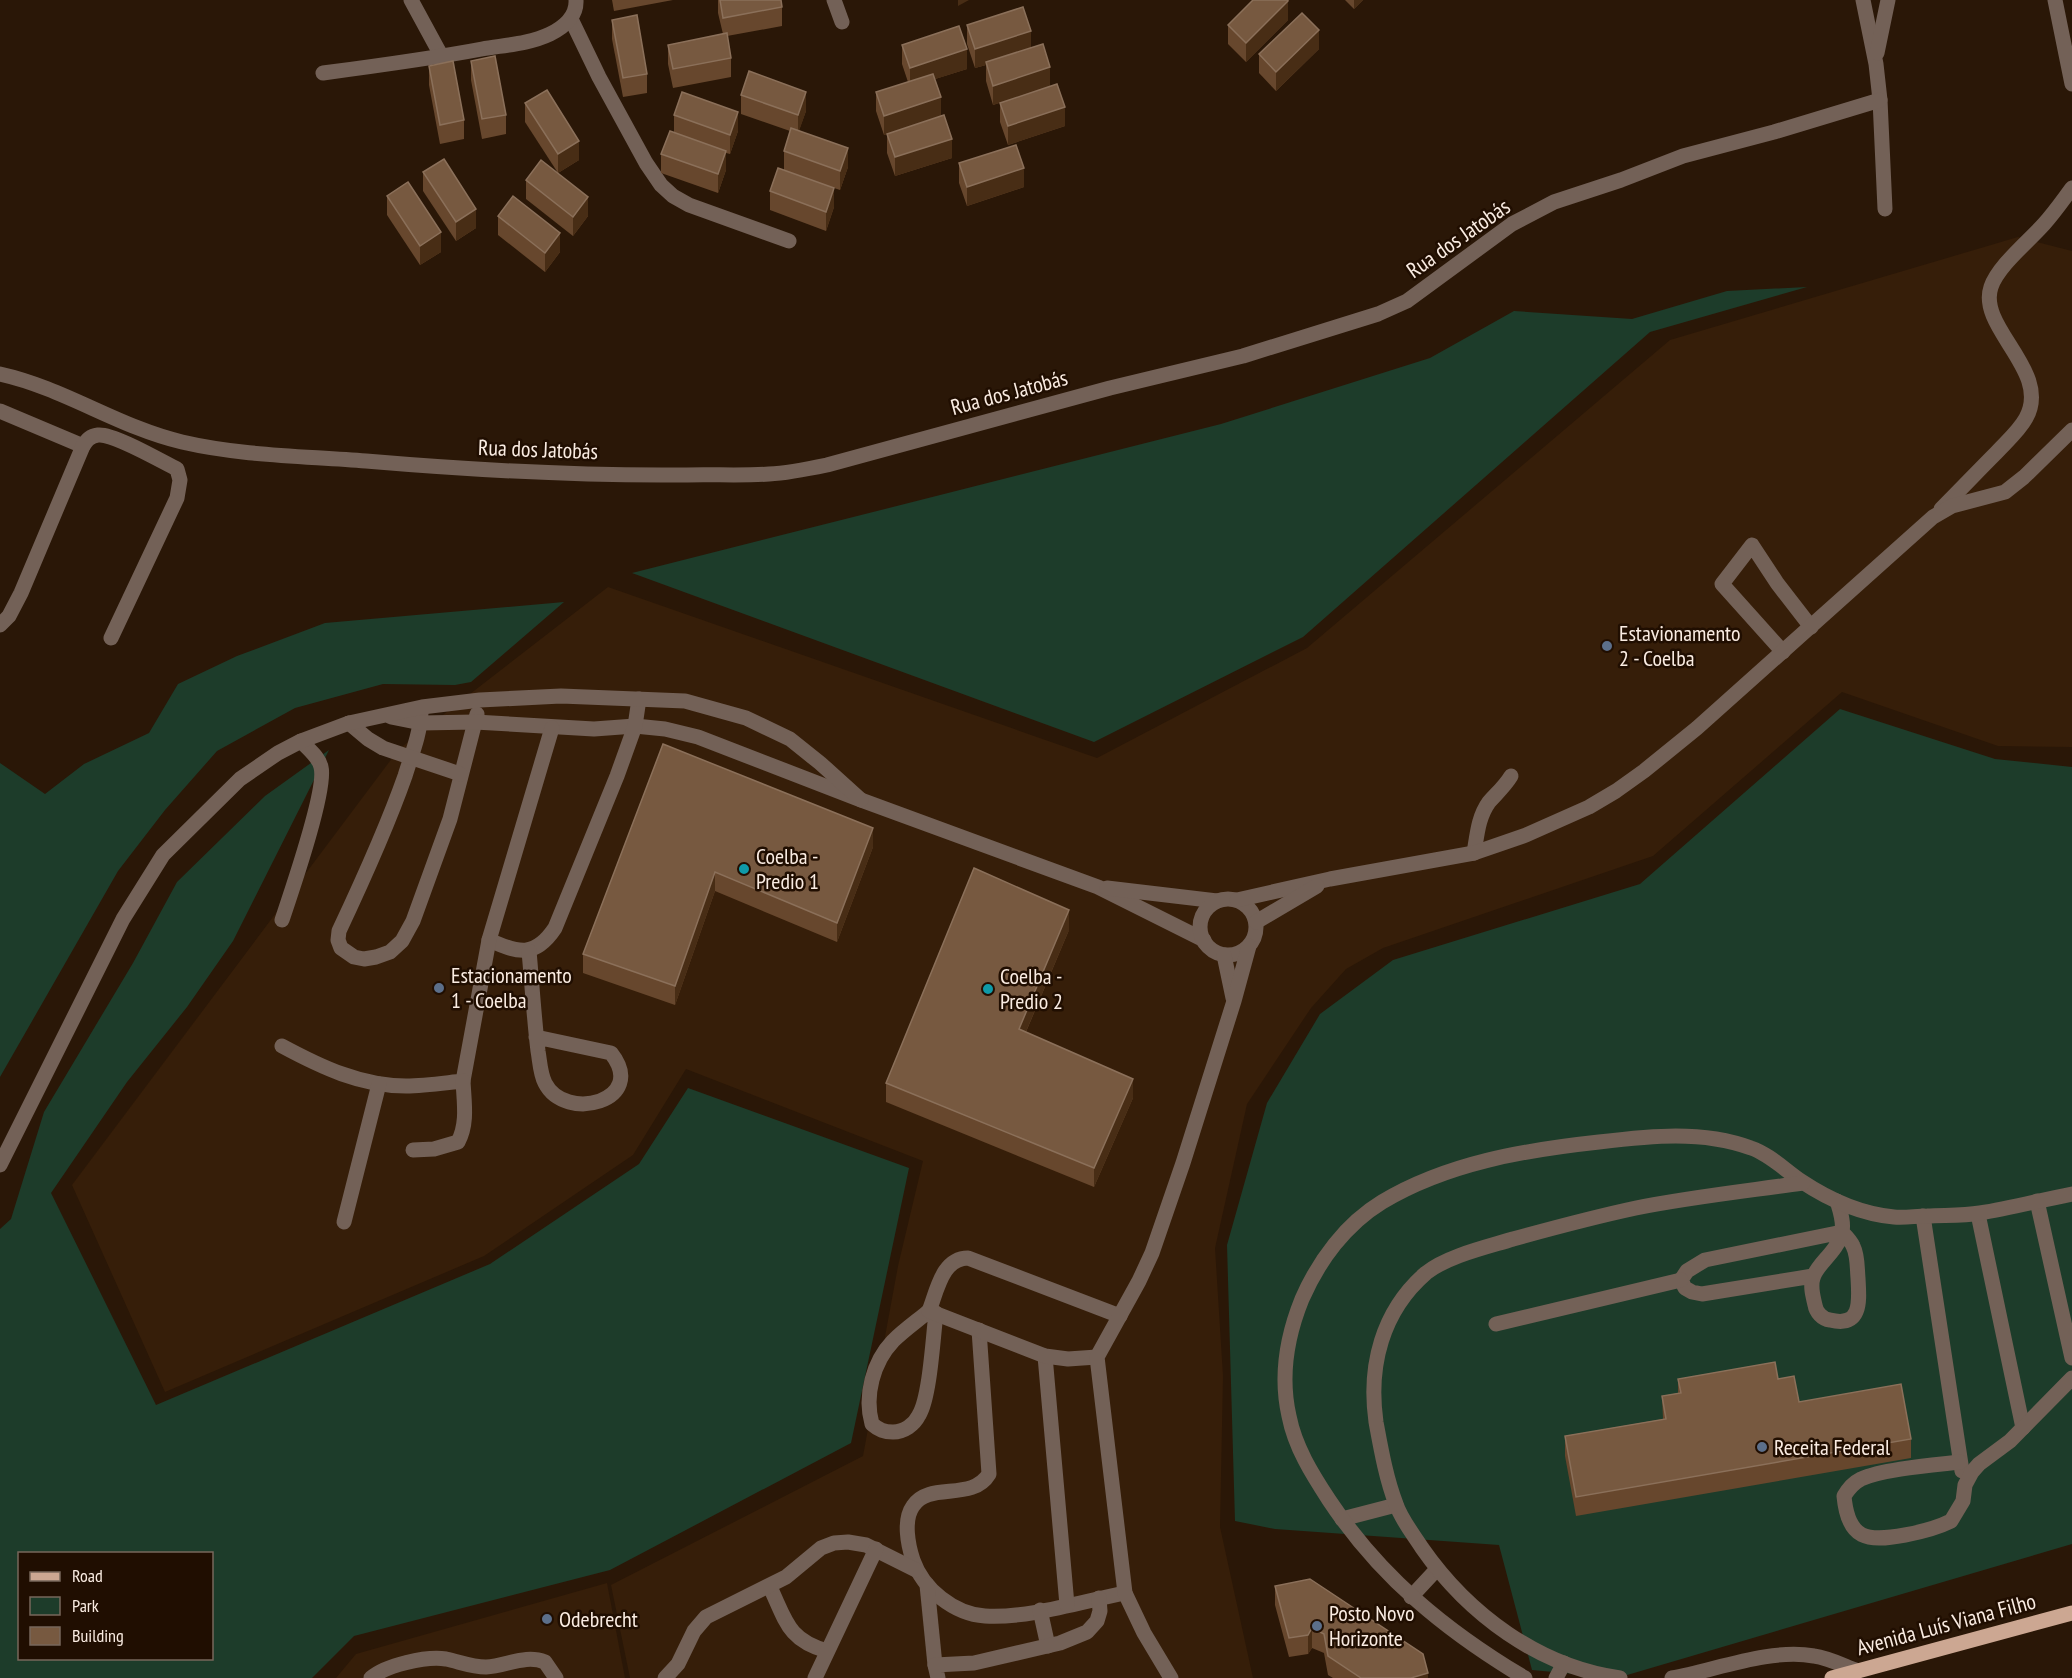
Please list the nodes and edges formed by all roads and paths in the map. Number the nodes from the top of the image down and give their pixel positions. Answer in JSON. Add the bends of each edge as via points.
{"nodes":[{"id":1,"x":411,"y":0,"type":"edge"},
{"id":2,"x":576,"y":0,"type":"edge"},
{"id":3,"x":834,"y":0,"type":"edge"},
{"id":4,"x":1863,"y":0,"type":"edge"},
{"id":5,"x":1888,"y":0,"type":"edge"},
{"id":6,"x":2055,"y":0,"type":"edge"},
{"id":7,"x":571,"y":19,"type":"junction"},
{"id":8,"x":842,"y":22,"type":"dead end"},
{"id":9,"x":442,"y":57,"type":"junction"},
{"id":10,"x":1876,"y":64,"type":"junction"},
{"id":11,"x":323,"y":73,"type":"dead end"},
{"id":12,"x":2072,"y":84,"type":"edge"},
{"id":13,"x":1880,"y":100,"type":"junction"},
{"id":14,"x":2072,"y":188,"type":"edge"},
{"id":15,"x":1885,"y":209,"type":"dead end"},
{"id":16,"x":789,"y":241,"type":"dead end"},
{"id":17,"x":0,"y":374,"type":"edge"},
{"id":18,"x":0,"y":411,"type":"edge"},
{"id":19,"x":2072,"y":430,"type":"edge"},
{"id":20,"x":83,"y":446,"type":"junction"},
{"id":21,"x":1933,"y":518,"type":"junction"},
{"id":22,"x":0,"y":625,"type":"edge"},
{"id":23,"x":1811,"y":627,"type":"junction"},
{"id":24,"x":111,"y":638,"type":"dead end"},
{"id":25,"x":1783,"y":652,"type":"junction"},
{"id":26,"x":639,"y":699,"type":"junction"},
{"id":27,"x":480,"y":700,"type":"junction"},
{"id":28,"x":422,"y":707,"type":"junction"},
{"id":29,"x":385,"y":716,"type":"junction"},
{"id":30,"x":475,"y":722,"type":"junction"},
{"id":31,"x":349,"y":723,"type":"junction"},
{"id":32,"x":421,"y":723,"type":"junction"},
{"id":33,"x":635,"y":726,"type":"junction"},
{"id":34,"x":552,"y":728,"type":"junction"},
{"id":35,"x":301,"y":741,"type":"junction"},
{"id":36,"x":411,"y":759,"type":"junction"},
{"id":37,"x":460,"y":774,"type":"junction"},
{"id":38,"x":1511,"y":776,"type":"dead end"},
{"id":39,"x":861,"y":800,"type":"junction"},
{"id":40,"x":1474,"y":853,"type":"junction"},
{"id":41,"x":1330,"y":879,"type":"junction"},
{"id":42,"x":1098,"y":887,"type":"junction"},
{"id":43,"x":1237,"y":900,"type":"junction"},
{"id":44,"x":1217,"y":901,"type":"junction"},
{"id":45,"x":282,"y":920,"type":"dead end"},
{"id":46,"x":1256,"y":922,"type":"junction"},
{"id":47,"x":489,"y":940,"type":"junction"},
{"id":48,"x":1204,"y":940,"type":"junction"},
{"id":49,"x":1249,"y":946,"type":"junction"},
{"id":50,"x":529,"y":951,"type":"junction"},
{"id":51,"x":1224,"y":955,"type":"junction"},
{"id":52,"x":1234,"y":1001,"type":"junction"},
{"id":53,"x":536,"y":1037,"type":"junction"},
{"id":54,"x":282,"y":1046,"type":"dead end"},
{"id":55,"x":463,"y":1081,"type":"junction"},
{"id":56,"x":379,"y":1084,"type":"junction"},
{"id":57,"x":413,"y":1150,"type":"dead end"},
{"id":58,"x":0,"y":1164,"type":"edge"},
{"id":59,"x":1803,"y":1183,"type":"junction"},
{"id":60,"x":2072,"y":1194,"type":"edge"},
{"id":61,"x":1837,"y":1201,"type":"junction"},
{"id":62,"x":2037,"y":1201,"type":"junction"},
{"id":63,"x":1978,"y":1214,"type":"junction"},
{"id":64,"x":1923,"y":1216,"type":"junction"},
{"id":65,"x":344,"y":1222,"type":"dead end"},
{"id":66,"x":1842,"y":1232,"type":"junction"},
{"id":67,"x":1813,"y":1276,"type":"junction"},
{"id":68,"x":1681,"y":1280,"type":"junction"},
{"id":69,"x":933,"y":1312,"type":"junction"},
{"id":70,"x":1120,"y":1316,"type":"junction"},
{"id":71,"x":1496,"y":1324,"type":"dead end"},
{"id":72,"x":979,"y":1330,"type":"junction"},
{"id":73,"x":1045,"y":1356,"type":"junction"},
{"id":74,"x":1097,"y":1357,"type":"junction"},
{"id":75,"x":2072,"y":1358,"type":"edge"},
{"id":76,"x":2072,"y":1378,"type":"edge"},
{"id":77,"x":2023,"y":1428,"type":"junction"},
{"id":78,"x":1960,"y":1462,"type":"junction"},
{"id":79,"x":1965,"y":1485,"type":"junction"},
{"id":80,"x":1396,"y":1505,"type":"junction"},
{"id":81,"x":1342,"y":1519,"type":"junction"},
{"id":82,"x":876,"y":1549,"type":"junction"},
{"id":83,"x":1437,"y":1569,"type":"junction"},
{"id":84,"x":916,"y":1570,"type":"junction"},
{"id":85,"x":927,"y":1585,"type":"junction"},
{"id":86,"x":770,"y":1587,"type":"junction"},
{"id":87,"x":1125,"y":1593,"type":"junction"},
{"id":88,"x":1411,"y":1597,"type":"junction"},
{"id":89,"x":1099,"y":1598,"type":"junction"},
{"id":90,"x":1067,"y":1605,"type":"junction"},
{"id":91,"x":1040,"y":1610,"type":"junction"},
{"id":92,"x":2072,"y":1613,"type":"edge"},
{"id":93,"x":1048,"y":1646,"type":"junction"},
{"id":94,"x":827,"y":1651,"type":"junction"},
{"id":95,"x":1564,"y":1663,"type":"junction"},
{"id":96,"x":1858,"y":1671,"type":"junction"},
{"id":97,"x":937,"y":1672,"type":"edge"},
{"id":98,"x":371,"y":1678,"type":"edge"},
{"id":99,"x":556,"y":1678,"type":"edge"},
{"id":100,"x":665,"y":1678,"type":"edge"},
{"id":101,"x":815,"y":1678,"type":"edge"},
{"id":102,"x":1171,"y":1678,"type":"edge"},
{"id":103,"x":1525,"y":1678,"type":"edge"},
{"id":104,"x":1556,"y":1678,"type":"edge"},
{"id":105,"x":1620,"y":1678,"type":"edge"},
{"id":106,"x":1672,"y":1678,"type":"edge"},
{"id":107,"x":1832,"y":1678,"type":"edge"}],
"edges":[{"from":1,"to":9,"type":"street"},
{"from":2,"to":7,"type":"street"},
{"from":3,"to":8,"type":"street"},
{"from":4,"to":10,"type":"street"},
{"from":5,"to":10,"type":"street"},
{"from":6,"to":12,"type":"street"},
{"from":7,"to":9,"type":"street","via":[[536,40]]},
{"from":7,"to":16,"type":"street","via":[[598,77],[661,185],[689,205]]},
{"from":9,"to":11,"type":"street"},
{"from":10,"to":13,"type":"street"},
{"from":13,"to":15,"type":"street"},
{"from":13,"to":17,"type":"street","name":"Rua dos Jatobás","via":[[1683,156],[1554,202],[1512,224],[1407,301],[1340,328],[800,471],[635,475],[283,456],[184,443],[156,435],[53,390]]},
{"from":14,"to":21,"type":"street","via":[[2001,271],[1988,298],[2032,390],[2031,406],[2015,433]]},
{"from":18,"to":20,"type":"street"},
{"from":19,"to":21,"type":"street","via":[[2005,492],[1952,507]]},
{"from":20,"to":22,"type":"street","via":[[21,593]]},
{"from":20,"to":24,"type":"street","via":[[96,435],[111,437],[177,469],[180,480],[177,498]]},
{"from":21,"to":23,"type":"street"},
{"from":23,"to":25,"type":"street"},
{"from":23,"to":25,"type":"street","via":[[1752,545],[1722,584]]},
{"from":25,"to":40,"type":"street","via":[[1697,728],[1616,791],[1547,826]]},
{"from":26,"to":27,"type":"street","via":[[561,696]]},
{"from":26,"to":33,"type":"street"},
{"from":26,"to":39,"type":"street","via":[[685,700],[771,729],[790,739]]},
{"from":27,"to":28,"type":"street"},
{"from":27,"to":30,"type":"street"},
{"from":28,"to":29,"type":"street"},
{"from":28,"to":32,"type":"street"},
{"from":29,"to":31,"type":"street"},
{"from":29,"to":32,"type":"street"},
{"from":30,"to":32,"type":"street"},
{"from":30,"to":34,"type":"street"},
{"from":30,"to":37,"type":"street"},
{"from":31,"to":35,"type":"street"},
{"from":31,"to":36,"type":"street","via":[[383,748]]},
{"from":32,"to":36,"type":"street"},
{"from":33,"to":34,"type":"street"},
{"from":33,"to":39,"type":"street","via":[[698,737]]},
{"from":33,"to":50,"type":"street","via":[[555,928],[545,942]]},
{"from":34,"to":47,"type":"street"},
{"from":35,"to":45,"type":"street","via":[[318,760],[322,775]]},
{"from":35,"to":58,"type":"street","via":[[240,779],[163,855],[123,919]]},
{"from":36,"to":37,"type":"street"},
{"from":36,"to":37,"type":"street","via":[[339,931],[341,948],[354,957],[376,957],[390,952],[402,941],[450,819]]},
{"from":38,"to":40,"type":"street","via":[[1483,813]]},
{"from":39,"to":42,"type":"street"},
{"from":40,"to":41,"type":"street"},
{"from":41,"to":43,"type":"street"},
{"from":41,"to":46,"type":"street"},
{"from":42,"to":44,"type":"street"},
{"from":42,"to":48,"type":"street"},
{"from":43,"to":44,"type":"street"},
{"from":43,"to":46,"type":"street","via":[[1246,905]]},
{"from":44,"to":48,"type":"street","via":[[1209,906],[1201,922]]},
{"from":46,"to":49,"type":"street"},
{"from":47,"to":50,"type":"street","via":[[511,950]]},
{"from":47,"to":55,"type":"street"},
{"from":48,"to":51,"type":"street"},
{"from":49,"to":51,"type":"street","via":[[1242,952]]},
{"from":49,"to":52,"type":"street"},
{"from":50,"to":53,"type":"street"},
{"from":51,"to":52,"type":"street"},
{"from":52,"to":70,"type":"street","via":[[1152,1253]]},
{"from":53,"to":53,"type":"street","via":[[541,1073],[554,1095],[569,1103],[589,1103],[613,1095],[620,1071],[611,1053]]},
{"from":54,"to":56,"type":"street","via":[[340,1074]]},
{"from":55,"to":56,"type":"street"},
{"from":55,"to":57,"type":"street","via":[[465,1120],[458,1142]]},
{"from":56,"to":65,"type":"street"},
{"from":59,"to":61,"type":"street"},
{"from":59,"to":80,"type":"street","via":[[1637,1208],[1568,1224],[1488,1246],[1429,1271],[1397,1306],[1376,1356],[1373,1397]]},
{"from":59,"to":81,"type":"street","via":[[1755,1149],[1719,1138],[1652,1136],[1566,1145],[1467,1166],[1380,1203],[1352,1224],[1326,1255],[1309,1283],[1287,1346],[1289,1417],[1301,1453]]},
{"from":60,"to":62,"type":"street"},
{"from":61,"to":64,"type":"street","via":[[1895,1217]]},
{"from":61,"to":66,"type":"street"},
{"from":62,"to":63,"type":"street"},
{"from":62,"to":75,"type":"street"},
{"from":63,"to":64,"type":"street"},
{"from":63,"to":77,"type":"street"},
{"from":64,"to":78,"type":"street"},
{"from":66,"to":67,"type":"street"},
{"from":66,"to":67,"type":"street","via":[[1854,1247],[1856,1257],[1860,1304],[1856,1312],[1836,1321],[1821,1316],[1815,1309]]},
{"from":66,"to":68,"type":"street","via":[[1705,1260],[1687,1271]]},
{"from":67,"to":68,"type":"street","via":[[1702,1294],[1684,1288]]},
{"from":68,"to":71,"type":"street"},
{"from":69,"to":69,"type":"street","via":[[893,1341],[877,1365],[869,1401],[872,1424],[878,1429],[900,1432],[919,1416],[925,1401]]},
{"from":69,"to":70,"type":"street","via":[[938,1286],[951,1262],[968,1258]]},
{"from":69,"to":72,"type":"street"},
{"from":70,"to":74,"type":"street"},
{"from":72,"to":73,"type":"street"},
{"from":72,"to":84,"type":"street","via":[[989,1474],[972,1489],[935,1494],[914,1504],[908,1516],[908,1531]]},
{"from":73,"to":74,"type":"street"},
{"from":73,"to":90,"type":"street"},
{"from":74,"to":87,"type":"street"},
{"from":76,"to":77,"type":"street"},
{"from":77,"to":79,"type":"street","via":[[1979,1464]]},
{"from":78,"to":79,"type":"street"},
{"from":78,"to":79,"type":"street","via":[[1862,1479],[1849,1487],[1844,1496],[1845,1510],[1848,1521],[1866,1537],[1880,1540],[1911,1534],[1951,1521],[1963,1501]]},
{"from":80,"to":81,"type":"street"},
{"from":80,"to":83,"type":"street"},
{"from":81,"to":88,"type":"street"},
{"from":82,"to":84,"type":"street"},
{"from":82,"to":86,"type":"street","via":[[834,1543],[821,1548]]},
{"from":82,"to":94,"type":"street"},
{"from":83,"to":88,"type":"street"},
{"from":83,"to":95,"type":"street","via":[[1498,1628],[1533,1650]]},
{"from":84,"to":85,"type":"street"},
{"from":85,"to":91,"type":"street","via":[[963,1611],[983,1616]]},
{"from":85,"to":97,"type":"street"},
{"from":86,"to":94,"type":"street","via":[[794,1634],[804,1643]]},
{"from":86,"to":100,"type":"street","via":[[706,1617]]},
{"from":87,"to":89,"type":"street"},
{"from":87,"to":102,"type":"street"},
{"from":88,"to":103,"type":"street","via":[[1480,1650]]},
{"from":89,"to":90,"type":"street"},
{"from":89,"to":93,"type":"street","via":[[1097,1621],[1087,1632]]},
{"from":90,"to":91,"type":"street"},
{"from":91,"to":93,"type":"street"},
{"from":92,"to":96,"type":"main road","name":"Avenida Luís Viana Filho"},
{"from":93,"to":97,"type":"street"},
{"from":94,"to":101,"type":"street"},
{"from":95,"to":104,"type":"street"},
{"from":95,"to":105,"type":"street"},
{"from":96,"to":106,"type":"street","via":[[1816,1656],[1796,1654]]},
{"from":96,"to":107,"type":"main road","name":"Avenida Luís Viana Filho"},
{"from":98,"to":99,"type":"street","via":[[383,1670],[429,1658],[488,1667],[539,1659]]}]}
